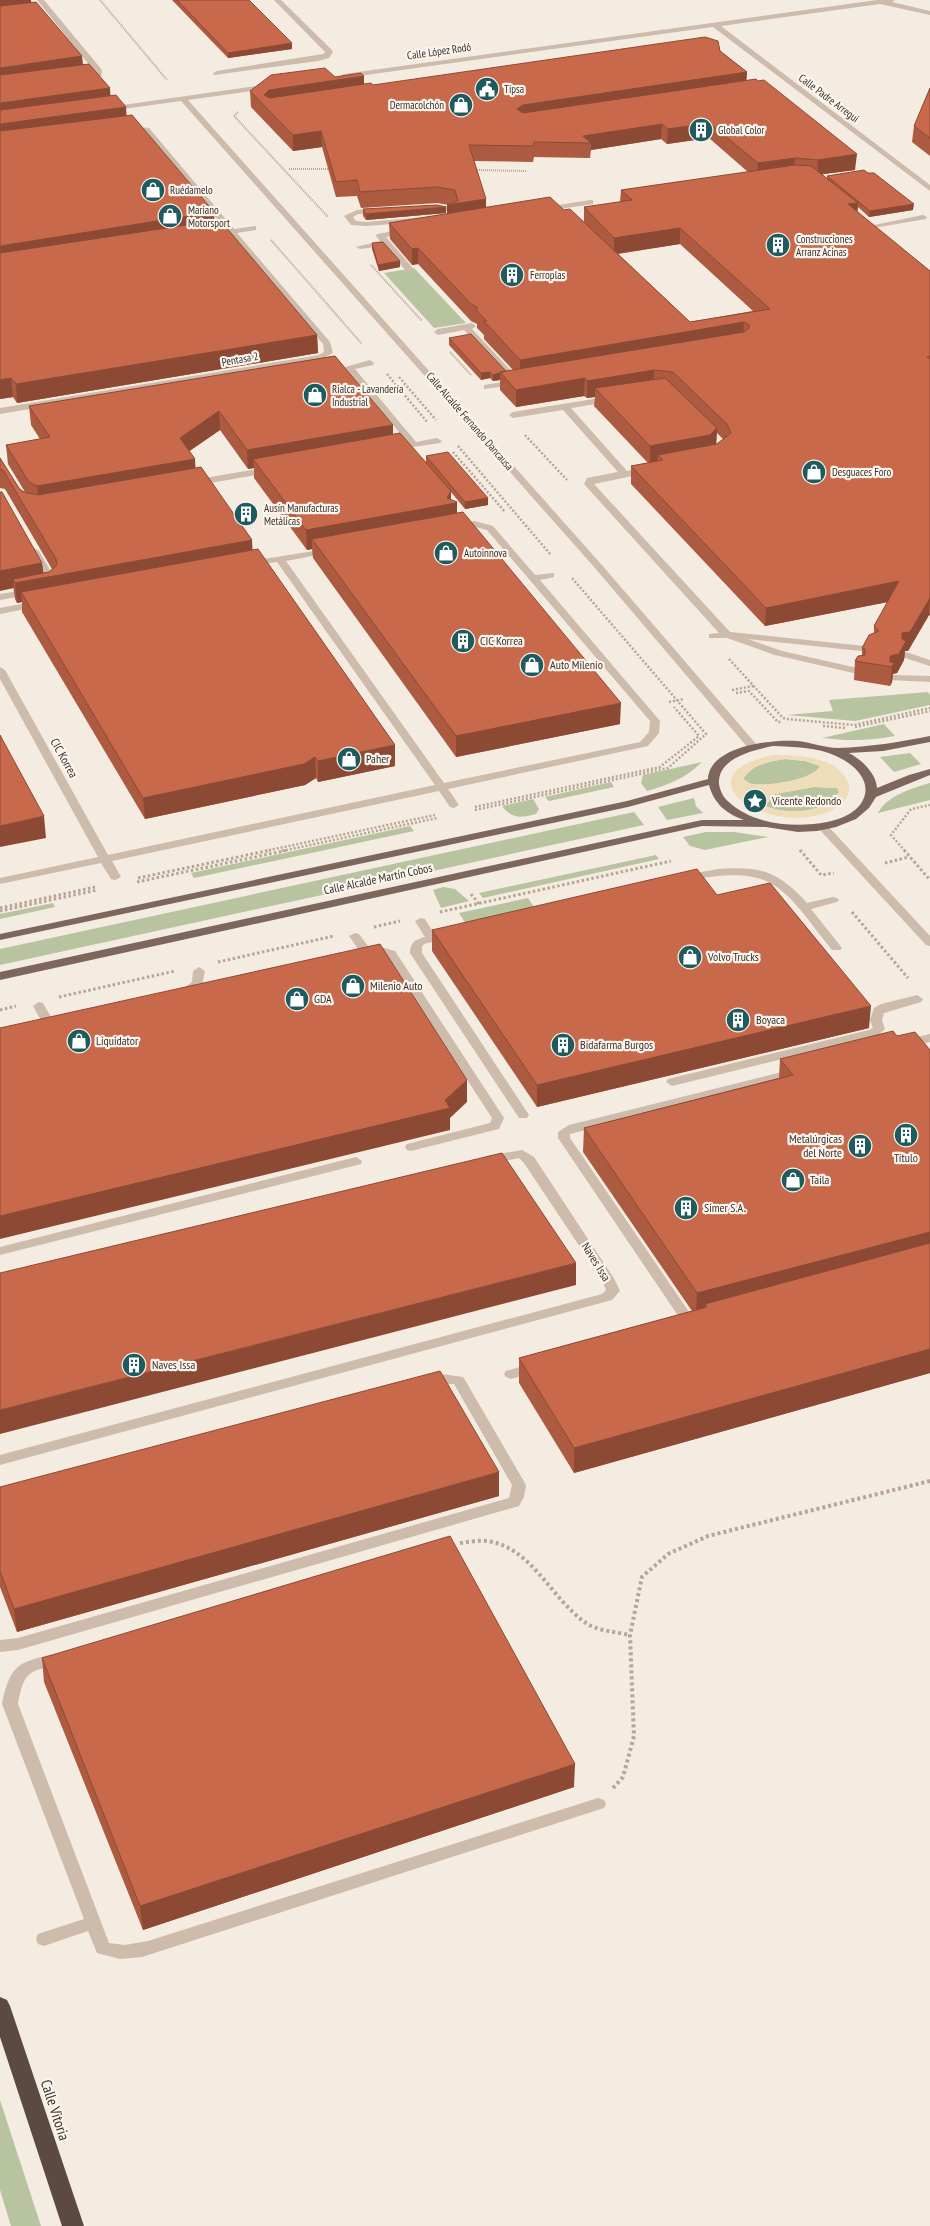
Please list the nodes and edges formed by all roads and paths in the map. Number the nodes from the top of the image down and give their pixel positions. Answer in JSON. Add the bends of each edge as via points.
{"nodes":[{"id":1,"x":40,"y":0,"type":"edge"},
{"id":2,"x":100,"y":0,"type":"edge"},
{"id":3,"x":277,"y":0,"type":"edge"},
{"id":4,"x":892,"y":0,"type":"edge"},
{"id":5,"x":878,"y":1,"type":"edge"},
{"id":6,"x":50,"y":13,"type":"junction"},
{"id":7,"x":930,"y":13,"type":"edge"},
{"id":8,"x":42,"y":14,"type":"edge"},
{"id":9,"x":714,"y":24,"type":"junction"},
{"id":10,"x":217,"y":73,"type":"dead end"},
{"id":11,"x":340,"y":76,"type":"edge"},
{"id":12,"x":74,"y":79,"type":"edge"},
{"id":13,"x":171,"y":84,"type":"dead end"},
{"id":14,"x":274,"y":86,"type":"edge"},
{"id":15,"x":183,"y":99,"type":"junction"},
{"id":16,"x":241,"y":109,"type":"dead end"},
{"id":17,"x":96,"y":111,"type":"edge"},
{"id":18,"x":121,"y":128,"type":"edge"},
{"id":19,"x":289,"y":169,"type":"dead end"},
{"id":20,"x":338,"y":169,"type":"edge"},
{"id":21,"x":466,"y":170,"type":"edge"},
{"id":22,"x":526,"y":170,"type":"dead end"},
{"id":23,"x":930,"y":189,"type":"edge"},
{"id":24,"x":590,"y":202,"type":"dead end"},
{"id":25,"x":559,"y":207,"type":"junction"},
{"id":26,"x":540,"y":210,"type":"edge"},
{"id":27,"x":568,"y":216,"type":"edge"},
{"id":28,"x":923,"y":217,"type":"dead end"},
{"id":29,"x":866,"y":220,"type":"edge"},
{"id":30,"x":350,"y":221,"type":"junction"},
{"id":31,"x":336,"y":223,"type":"joint"},
{"id":32,"x":455,"y":223,"type":"edge"},
{"id":33,"x":873,"y":226,"type":"junction"},
{"id":34,"x":253,"y":228,"type":"dead end"},
{"id":35,"x":233,"y":232,"type":"junction"},
{"id":36,"x":880,"y":232,"type":"edge"},
{"id":37,"x":214,"y":234,"type":"edge"},
{"id":38,"x":266,"y":234,"type":"dead end"},
{"id":39,"x":385,"y":243,"type":"junction"},
{"id":40,"x":360,"y":247,"type":"dead end"},
{"id":41,"x":409,"y":269,"type":"edge"},
{"id":42,"x":438,"y":332,"type":"dead end"},
{"id":43,"x":364,"y":348,"type":"dead end"},
{"id":44,"x":370,"y":363,"type":"dead end"},
{"id":45,"x":383,"y":369,"type":"dead end"},
{"id":46,"x":397,"y":375,"type":"dead end"},
{"id":47,"x":488,"y":387,"type":"dead end"},
{"id":48,"x":618,"y":398,"type":"edge"},
{"id":49,"x":565,"y":407,"type":"junction"},
{"id":50,"x":0,"y":411,"type":"edge"},
{"id":51,"x":513,"y":415,"type":"dead end"},
{"id":52,"x":439,"y":424,"type":"dead end"},
{"id":53,"x":431,"y":426,"type":"dead end"},
{"id":54,"x":436,"y":441,"type":"dead end"},
{"id":55,"x":458,"y":446,"type":"dead end"},
{"id":56,"x":449,"y":447,"type":"dead end"},
{"id":57,"x":411,"y":448,"type":"junction"},
{"id":58,"x":386,"y":450,"type":"edge"},
{"id":59,"x":280,"y":468,"type":"edge"},
{"id":60,"x":655,"y":468,"type":"edge"},
{"id":61,"x":625,"y":474,"type":"junction"},
{"id":62,"x":184,"y":485,"type":"edge"},
{"id":63,"x":507,"y":514,"type":"dead end"},
{"id":64,"x":445,"y":528,"type":"edge"},
{"id":65,"x":27,"y":538,"type":"edge"},
{"id":66,"x":338,"y":548,"type":"edge"},
{"id":67,"x":554,"y":557,"type":"dead end"},
{"id":68,"x":280,"y":559,"type":"junction"},
{"id":69,"x":242,"y":566,"type":"edge"},
{"id":70,"x":566,"y":572,"type":"dead end"},
{"id":71,"x":551,"y":575,"type":"dead end"},
{"id":72,"x":533,"y":578,"type":"junction"},
{"id":73,"x":0,"y":597,"type":"edge"},
{"id":74,"x":50,"y":602,"type":"edge"},
{"id":75,"x":0,"y":611,"type":"edge"},
{"id":76,"x":727,"y":635,"type":"junction"},
{"id":77,"x":713,"y":636,"type":"dead end"},
{"id":78,"x":870,"y":649,"type":"edge"},
{"id":79,"x":906,"y":655,"type":"edge"},
{"id":80,"x":728,"y":658,"type":"dead end"},
{"id":81,"x":930,"y":663,"type":"edge"},
{"id":82,"x":0,"y":670,"type":"edge"},
{"id":83,"x":858,"y":671,"type":"edge"},
{"id":84,"x":894,"y":678,"type":"edge"},
{"id":85,"x":930,"y":679,"type":"edge"},
{"id":86,"x":712,"y":698,"type":"junction"},
{"id":87,"x":680,"y":704,"type":"junction"},
{"id":88,"x":930,"y":710,"type":"edge"},
{"id":89,"x":930,"y":739,"type":"edge"},
{"id":90,"x":753,"y":747,"type":"junction"},
{"id":91,"x":834,"y":751,"type":"junction"},
{"id":92,"x":930,"y":772,"type":"edge"},
{"id":93,"x":713,"y":781,"type":"junction"},
{"id":94,"x":442,"y":787,"type":"junction"},
{"id":95,"x":871,"y":795,"type":"junction"},
{"id":96,"x":454,"y":805,"type":"dead end"},
{"id":97,"x":930,"y":805,"type":"edge"},
{"id":98,"x":468,"y":811,"type":"dead end"},
{"id":99,"x":441,"y":817,"type":"dead end"},
{"id":100,"x":764,"y":824,"type":"junction"},
{"id":101,"x":824,"y":827,"type":"junction"},
{"id":102,"x":795,"y":845,"type":"dead end"},
{"id":103,"x":105,"y":859,"type":"junction"},
{"id":104,"x":677,"y":860,"type":"dead end"},
{"id":105,"x":861,"y":868,"type":"junction"},
{"id":106,"x":821,"y":875,"type":"junction"},
{"id":107,"x":574,"y":876,"type":"dead end"},
{"id":108,"x":114,"y":877,"type":"dead end"},
{"id":109,"x":930,"y":880,"type":"edge"},
{"id":110,"x":0,"y":881,"type":"edge"},
{"id":111,"x":672,"y":881,"type":"edge"},
{"id":112,"x":826,"y":881,"type":"dead end"},
{"id":113,"x":579,"y":882,"type":"junction"},
{"id":114,"x":129,"y":884,"type":"dead end"},
{"id":115,"x":101,"y":890,"type":"dead end"},
{"id":116,"x":833,"y":900,"type":"dead end"},
{"id":117,"x":847,"y":906,"type":"dead end"},
{"id":118,"x":804,"y":907,"type":"junction"},
{"id":119,"x":0,"y":912,"type":"edge"},
{"id":120,"x":436,"y":913,"type":"dead end"},
{"id":121,"x":415,"y":920,"type":"joint"},
{"id":122,"x":371,"y":928,"type":"dead end"},
{"id":123,"x":460,"y":933,"type":"edge"},
{"id":124,"x":355,"y":936,"type":"dead end"},
{"id":125,"x":0,"y":937,"type":"edge"},
{"id":126,"x":432,"y":939,"type":"junction"},
{"id":127,"x":930,"y":943,"type":"edge"},
{"id":128,"x":836,"y":948,"type":"dead end"},
{"id":129,"x":199,"y":971,"type":"dead end"},
{"id":130,"x":0,"y":976,"type":"edge"},
{"id":131,"x":911,"y":982,"type":"dead end"},
{"id":132,"x":169,"y":998,"type":"edge"},
{"id":133,"x":917,"y":999,"type":"dead end"},
{"id":134,"x":39,"y":1006,"type":"dead end"},
{"id":135,"x":48,"y":1024,"type":"edge"},
{"id":136,"x":930,"y":1038,"type":"edge"},
{"id":137,"x":890,"y":1048,"type":"edge"},
{"id":138,"x":804,"y":1070,"type":"edge"},
{"id":139,"x":672,"y":1082,"type":"dead end"},
{"id":140,"x":523,"y":1115,"type":"dead end"},
{"id":141,"x":411,"y":1147,"type":"dead end"},
{"id":142,"x":356,"y":1162,"type":"dead end"},
{"id":143,"x":470,"y":1164,"type":"edge"},
{"id":144,"x":0,"y":1251,"type":"edge"},
{"id":145,"x":672,"y":1330,"type":"edge"},
{"id":146,"x":549,"y":1364,"type":"edge"},
{"id":147,"x":511,"y":1374,"type":"dead end"},
{"id":148,"x":412,"y":1387,"type":"edge"},
{"id":149,"x":0,"y":1460,"type":"edge"},
{"id":150,"x":930,"y":1481,"type":"edge"},
{"id":151,"x":458,"y":1544,"type":"dead end"},
{"id":152,"x":630,"y":1635,"type":"junction"},
{"id":153,"x":0,"y":1646,"type":"edge"},
{"id":154,"x":76,"y":1653,"type":"edge"},
{"id":155,"x":5,"y":1705,"type":"edge"},
{"id":156,"x":598,"y":1804,"type":"joint"},
{"id":157,"x":93,"y":1924,"type":"junction"},
{"id":158,"x":44,"y":1939,"type":"dead end"},
{"id":159,"x":0,"y":2006,"type":"edge"},
{"id":160,"x":73,"y":2226,"type":"edge"}],
"edges":[{"from":1,"to":6,"type":"street"},
{"from":2,"to":13,"type":"path"},
{"from":3,"to":10,"type":"street","via":[[329,52],[326,56]]},
{"from":4,"to":5,"type":"street","name":"Calle López Rodó"},
{"from":5,"to":7,"type":"street"},
{"from":5,"to":9,"type":"street","name":"Calle López Rodó"},
{"from":6,"to":8,"type":"street"},
{"from":6,"to":12,"type":"street","via":[[99,72],[98,75]]},
{"from":9,"to":11,"type":"street","name":"Calle López Rodó"},
{"from":9,"to":23,"type":"street","name":"Calle Padre Arregui"},
{"from":14,"to":15,"type":"street"},
{"from":15,"to":17,"type":"street"},
{"from":15,"to":86,"type":"street","name":"Calle Alcalde Fernando Dancausa"},
{"from":16,"to":31,"type":"path","via":[[234,116]]},
{"from":18,"to":35,"type":"street","name":"Pentasa 2","via":[[140,127],[146,130]]},
{"from":19,"to":20,"type":"path"},
{"from":21,"to":22,"type":"path"},
{"from":24,"to":25,"type":"street"},
{"from":25,"to":26,"type":"street"},
{"from":25,"to":27,"type":"street"},
{"from":28,"to":33,"type":"street"},
{"from":29,"to":33,"type":"street"},
{"from":30,"to":30,"type":"street","via":[[366,224],[445,218],[452,216],[453,212],[445,207],[357,212],[349,214]]},
{"from":30,"to":31,"type":"street"},
{"from":32,"to":39,"type":"street","via":[[384,234],[380,236]]},
{"from":33,"to":36,"type":"street"},
{"from":34,"to":35,"type":"street"},
{"from":35,"to":37,"type":"street"},
{"from":35,"to":50,"type":"street","name":"Pentasa 2","via":[[328,344],[330,353]]},
{"from":38,"to":43,"type":"path"},
{"from":39,"to":40,"type":"street"},
{"from":39,"to":41,"type":"street"},
{"from":42,"to":47,"type":"street","via":[[470,327],[521,382]]},
{"from":44,"to":57,"type":"street","via":[[345,368]]},
{"from":45,"to":53,"type":"path"},
{"from":46,"to":52,"type":"path"},
{"from":48,"to":49,"type":"street"},
{"from":49,"to":51,"type":"street"},
{"from":49,"to":61,"type":"street"},
{"from":54,"to":57,"type":"street"},
{"from":55,"to":67,"type":"path"},
{"from":56,"to":63,"type":"path"},
{"from":57,"to":58,"type":"street"},
{"from":59,"to":62,"type":"street"},
{"from":60,"to":61,"type":"street"},
{"from":61,"to":76,"type":"street","via":[[590,480],[589,484]]},
{"from":64,"to":72,"type":"street","via":[[475,524],[490,528]]},
{"from":65,"to":73,"type":"street","via":[[52,585]]},
{"from":66,"to":68,"type":"street"},
{"from":68,"to":69,"type":"street"},
{"from":68,"to":94,"type":"street"},
{"from":70,"to":87,"type":"path"},
{"from":71,"to":72,"type":"street"},
{"from":72,"to":94,"type":"street","via":[[655,721],[654,733],[644,744]]},
{"from":74,"to":75,"type":"street"},
{"from":76,"to":77,"type":"street"},
{"from":76,"to":78,"type":"street"},
{"from":76,"to":83,"type":"street","via":[[779,654]]},
{"from":79,"to":81,"type":"street"},
{"from":80,"to":88,"type":"path","via":[[783,718],[854,725]]},
{"from":82,"to":103,"type":"street","name":"CIC Korrea"},
{"from":84,"to":85,"type":"street"},
{"from":86,"to":87,"type":"path"},
{"from":86,"to":88,"type":"path","via":[[749,691],[778,722],[851,728]]},
{"from":86,"to":90,"type":"street","name":"Calle Alcalde Fernando Dancausa"},
{"from":87,"to":98,"type":"path","via":[[706,734],[668,768]]},
{"from":89,"to":91,"type":"main road","via":[[884,748]]},
{"from":90,"to":91,"type":"main road","via":[[794,743]]},
{"from":90,"to":93,"type":"main road","via":[[724,761],[716,770]]},
{"from":91,"to":95,"type":"main road","via":[[864,770],[871,782]]},
{"from":92,"to":95,"type":"main road"},
{"from":93,"to":100,"type":"main road","via":[[716,794],[726,806]]},
{"from":93,"to":125,"type":"main road","name":"Calle Alcalde Martín Cobos","via":[[619,806]]},
{"from":94,"to":96,"type":"street"},
{"from":94,"to":103,"type":"street"},
{"from":95,"to":101,"type":"main road","via":[[865,806],[854,815]]},
{"from":97,"to":109,"type":"path","via":[[911,809],[891,836]]},
{"from":99,"to":114,"type":"path"},
{"from":100,"to":101,"type":"main road"},
{"from":100,"to":130,"type":"main road","name":"Calle Alcalde Martín Cobos","via":[[702,823]]},
{"from":101,"to":105,"type":"street"},
{"from":102,"to":106,"type":"path"},
{"from":103,"to":108,"type":"street","name":"CIC Korrea"},
{"from":103,"to":110,"type":"street"},
{"from":104,"to":113,"type":"path"},
{"from":105,"to":106,"type":"path"},
{"from":105,"to":127,"type":"street"},
{"from":106,"to":112,"type":"path"},
{"from":107,"to":113,"type":"path"},
{"from":111,"to":118,"type":"street","via":[[711,872],[750,873],[774,878],[787,887]]},
{"from":113,"to":120,"type":"path"},
{"from":115,"to":119,"type":"path"},
{"from":116,"to":118,"type":"street"},
{"from":117,"to":131,"type":"path"},
{"from":118,"to":128,"type":"street"},
{"from":121,"to":122,"type":"path"},
{"from":121,"to":126,"type":"street"},
{"from":123,"to":126,"type":"street"},
{"from":124,"to":141,"type":"street","via":[[362,955],[381,950],[391,953],[498,1118],[495,1126]]},
{"from":126,"to":140,"type":"street","via":[[420,942],[416,953]]},
{"from":129,"to":132,"type":"street","via":[[200,981],[195,988]]},
{"from":133,"to":139,"type":"street","via":[[878,1011],[879,1029],[873,1033]]},
{"from":134,"to":135,"type":"street"},
{"from":136,"to":137,"type":"street"},
{"from":138,"to":145,"type":"street","via":[[564,1132],[564,1138],[695,1324]]},
{"from":142,"to":144,"type":"street"},
{"from":143,"to":149,"type":"street","name":"Naves Issa","via":[[508,1154],[522,1154],[529,1160],[613,1290],[607,1296]]},
{"from":146,"to":147,"type":"street"},
{"from":148,"to":153,"type":"street","via":[[441,1379],[458,1380],[519,1485],[514,1502],[18,1644]]},
{"from":150,"to":152,"type":"path","via":[[708,1536],[668,1554],[642,1577]]},
{"from":151,"to":152,"type":"path","via":[[486,1540],[504,1544],[521,1557],[586,1624]]},
{"from":152,"to":156,"type":"path","via":[[634,1736],[623,1777]]},
{"from":154,"to":155,"type":"street","via":[[22,1669],[14,1680]]},
{"from":155,"to":157,"type":"street"},
{"from":156,"to":157,"type":"street","via":[[130,1953],[103,1948]]},
{"from":157,"to":158,"type":"street"},
{"from":159,"to":160,"type":"highway","name":"Calle Vitoria"}]}
